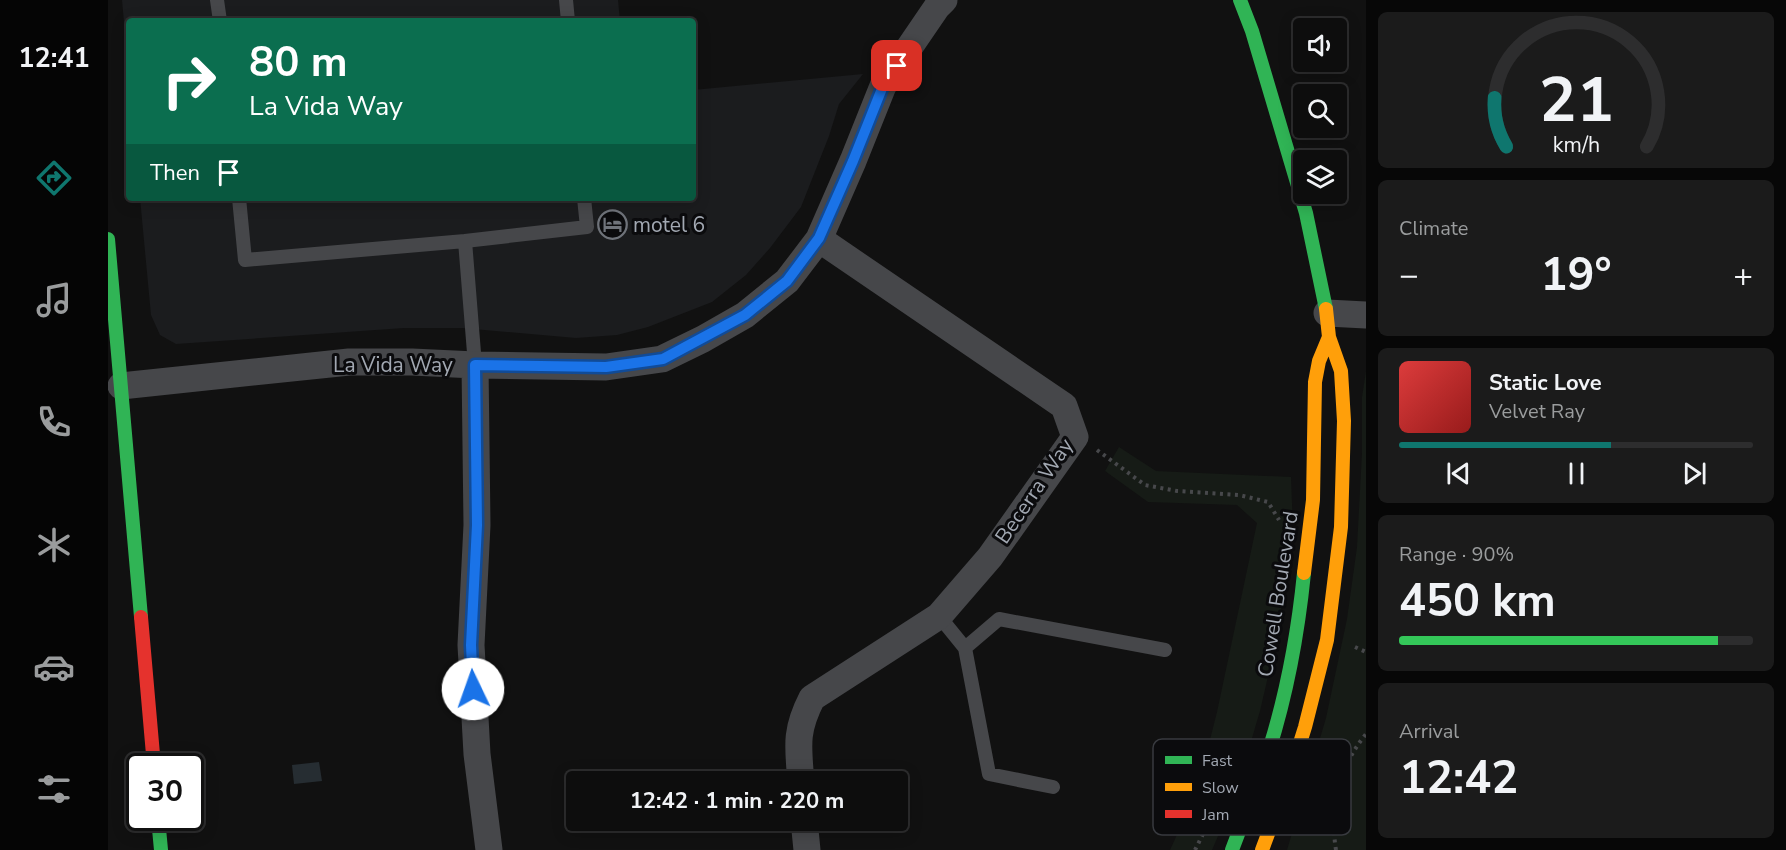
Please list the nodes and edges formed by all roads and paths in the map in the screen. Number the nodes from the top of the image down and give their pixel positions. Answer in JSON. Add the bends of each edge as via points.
{"nodes":[{"id":1,"x":217,"y":0,"type":"edge"},
{"id":2,"x":566,"y":0,"type":"edge"},
{"id":3,"x":944,"y":0,"type":"edge"},
{"id":4,"x":1240,"y":0,"type":"edge"},
{"id":5,"x":220,"y":18,"type":"edge"},
{"id":6,"x":568,"y":18,"type":"edge"},
{"id":7,"x":239,"y":201,"type":"edge"},
{"id":8,"x":584,"y":201,"type":"edge"},
{"id":9,"x":819,"y":238,"type":"junction"},
{"id":10,"x":108,"y":239,"type":"edge"},
{"id":11,"x":465,"y":241,"type":"junction"},
{"id":12,"x":1366,"y":315,"type":"edge"},
{"id":13,"x":1328,"y":325,"type":"junction"},
{"id":14,"x":475,"y":365,"type":"junction"},
{"id":15,"x":121,"y":386,"type":"junction"},
{"id":16,"x":1075,"y":437,"type":"junction"},
{"id":17,"x":1280,"y":521,"type":"dead end"},
{"id":18,"x":939,"y":616,"type":"junction"},
{"id":19,"x":965,"y":648,"type":"junction"},
{"id":20,"x":1165,"y":650,"type":"dead end"},
{"id":21,"x":1366,"y":734,"type":"edge"},
{"id":22,"x":1272,"y":739,"type":"edge"},
{"id":23,"x":1301,"y":739,"type":"edge"},
{"id":24,"x":153,"y":753,"type":"edge"},
{"id":25,"x":1351,"y":754,"type":"edge"},
{"id":26,"x":800,"y":771,"type":"edge"},
{"id":27,"x":1053,"y":787,"type":"dead end"},
{"id":28,"x":159,"y":831,"type":"edge"},
{"id":29,"x":805,"y":831,"type":"edge"},
{"id":30,"x":1238,"y":835,"type":"edge"},
{"id":31,"x":1268,"y":835,"type":"edge"},
{"id":32,"x":1333,"y":835,"type":"edge"},
{"id":33,"x":161,"y":850,"type":"edge"},
{"id":34,"x":489,"y":850,"type":"edge"},
{"id":35,"x":807,"y":850,"type":"edge"},
{"id":36,"x":1232,"y":850,"type":"edge"},
{"id":37,"x":1262,"y":850,"type":"edge"},
{"id":38,"x":1336,"y":850,"type":"edge"}],
"edges":[{"from":1,"to":5,"type":"lane"},
{"from":2,"to":6,"type":"lane"},
{"from":3,"to":9,"type":"street","name":"La Vida Way","via":[[883,86]]},
{"from":4,"to":13,"type":"main road","via":[[1306,213]]},
{"from":7,"to":11,"type":"lane","via":[[245,260]]},
{"from":8,"to":11,"type":"lane","via":[[587,227]]},
{"from":9,"to":14,"type":"street","name":"La Vida Way","via":[[787,281],[745,315],[663,359],[606,367]]},
{"from":9,"to":16,"type":"street","name":"Becerra Way","via":[[1064,406]]},
{"from":10,"to":15,"type":"main road"},
{"from":11,"to":14,"type":"lane"},
{"from":12,"to":13,"type":"street"},
{"from":13,"to":22,"type":"main road","name":"Cowell Boulevard","via":[[1315,382],[1313,500],[1299,620]]},
{"from":13,"to":23,"type":"main road","via":[[1341,371],[1342,515],[1327,640]]},
{"from":14,"to":15,"type":"street","name":"La Vida Way","via":[[349,362]]},
{"from":14,"to":34,"type":"street","via":[[477,525],[471,645],[477,754]]},
{"from":15,"to":24,"type":"main road"},
{"from":16,"to":17,"type":"path","via":[[1144,485],[1268,502]]},
{"from":16,"to":18,"type":"street","name":"Becerra Way","via":[[990,558]]},
{"from":18,"to":19,"type":"lane"},
{"from":18,"to":26,"type":"street","name":"Becerra Way","via":[[812,698],[802,718],[798,740]]},
{"from":19,"to":20,"type":"lane","via":[[999,619]]},
{"from":19,"to":27,"type":"lane","via":[[989,774]]},
{"from":21,"to":25,"type":"path"},
{"from":28,"to":33,"type":"main road"},
{"from":29,"to":35,"type":"street"},
{"from":30,"to":36,"type":"main road","name":"Cowell Boulevard"},
{"from":31,"to":37,"type":"main road"},
{"from":32,"to":38,"type":"path"}]}
